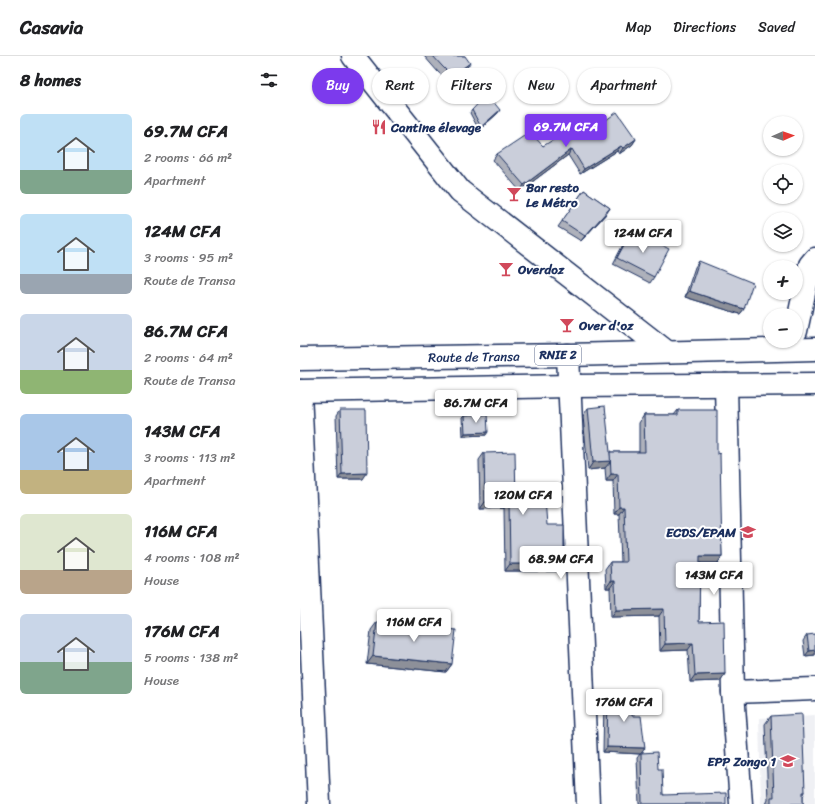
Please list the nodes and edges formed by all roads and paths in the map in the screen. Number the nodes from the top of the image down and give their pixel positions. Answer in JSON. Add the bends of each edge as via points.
{"nodes":[{"id":1,"x":353,"y":56,"type":"edge"},
{"id":2,"x":815,"y":259,"type":"edge"},
{"id":3,"x":801,"y":308,"type":"edge"},
{"id":4,"x":763,"y":343,"type":"edge"},
{"id":5,"x":803,"y":344,"type":"edge"},
{"id":6,"x":815,"y":349,"type":"edge"},
{"id":7,"x":667,"y":352,"type":"junction"},
{"id":8,"x":568,"y":355,"type":"junction"},
{"id":9,"x":300,"y":359,"type":"edge"},
{"id":10,"x":815,"y":384,"type":"edge"},
{"id":11,"x":726,"y":385,"type":"junction"},
{"id":12,"x":570,"y":386,"type":"junction"},
{"id":13,"x":300,"y":391,"type":"edge"},
{"id":14,"x":815,"y":689,"type":"edge"},
{"id":15,"x":733,"y":692,"type":"junction"},
{"id":16,"x":319,"y":804,"type":"edge"},
{"id":17,"x":588,"y":804,"type":"edge"},
{"id":18,"x":741,"y":804,"type":"edge"}],
"edges":[{"from":1,"to":7,"type":"street","via":[[460,191]]},
{"from":2,"to":3,"type":"street","via":[[810,265]]},
{"from":4,"to":7,"type":"street","name":"Route de Transa","number":"RNIE 2"},
{"from":5,"to":6,"type":"street","name":"Route de Transa","number":"RNIE 2"},
{"from":7,"to":8,"type":"street","name":"Route de Transa","number":"RNIE 2"},
{"from":8,"to":9,"type":"street","name":"Route de Transa","number":"RNIE 2"},
{"from":8,"to":12,"type":"street"},
{"from":10,"to":11,"type":"street"},
{"from":11,"to":12,"type":"street"},
{"from":11,"to":15,"type":"street"},
{"from":12,"to":13,"type":"street"},
{"from":12,"to":17,"type":"street"},
{"from":13,"to":16,"type":"street"},
{"from":14,"to":15,"type":"street"},
{"from":15,"to":18,"type":"street"}]}
